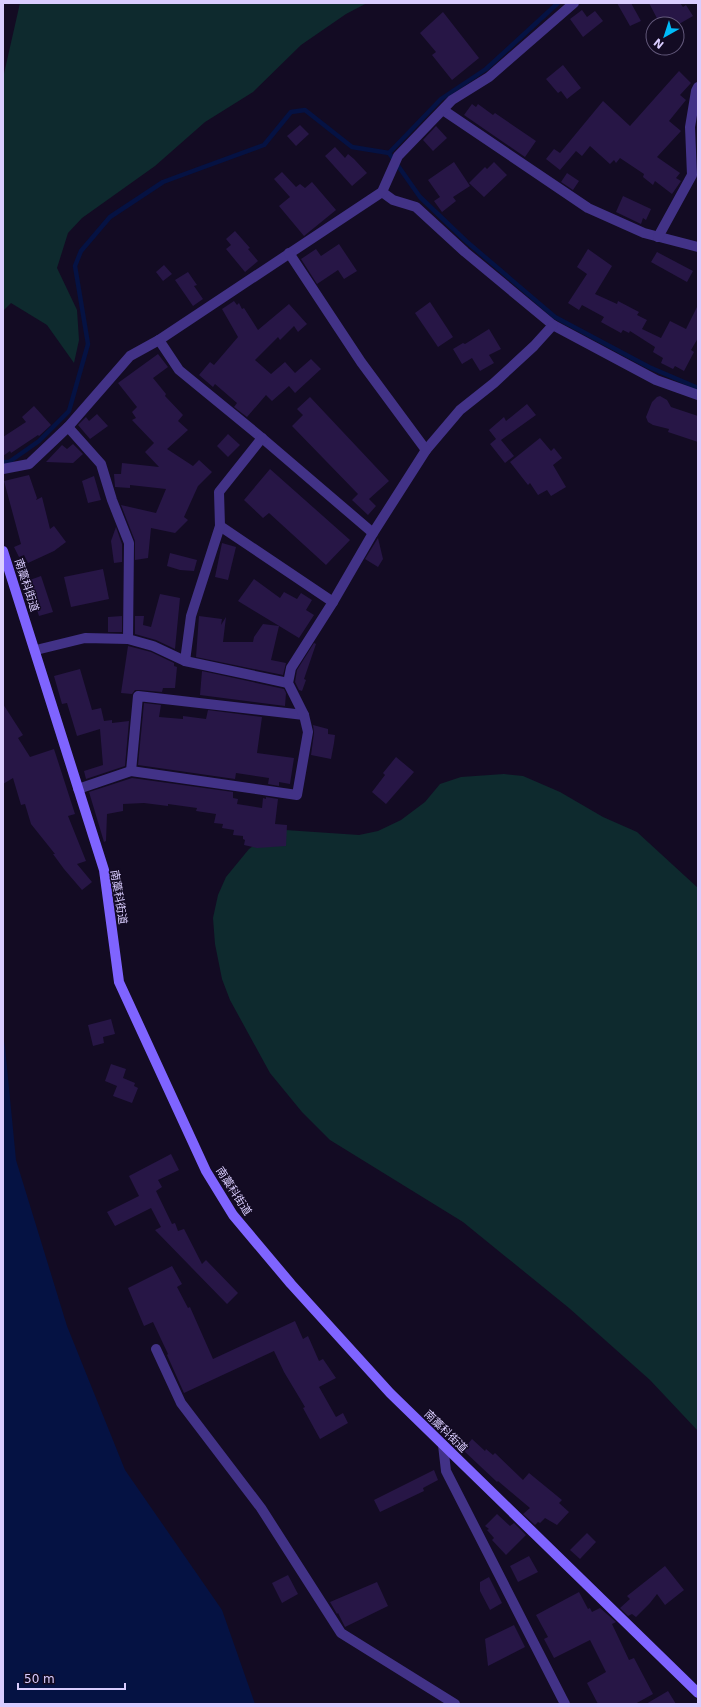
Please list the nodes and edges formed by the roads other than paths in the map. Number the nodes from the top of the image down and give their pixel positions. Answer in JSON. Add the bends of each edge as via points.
{"nodes":[{"id":1,"x":574,"y":3,"type":"edge"},
{"id":2,"x":698,"y":87,"type":"edge"},
{"id":3,"x":443,"y":110,"type":"junction"},
{"id":4,"x":382,"y":192,"type":"junction"},
{"id":5,"x":658,"y":237,"type":"junction"},
{"id":6,"x":698,"y":247,"type":"edge"},
{"id":7,"x":289,"y":253,"type":"junction"},
{"id":8,"x":552,"y":325,"type":"junction"},
{"id":9,"x":159,"y":340,"type":"junction"},
{"id":10,"x":698,"y":395,"type":"edge"},
{"id":11,"x":68,"y":428,"type":"junction"},
{"id":12,"x":262,"y":438,"type":"junction"},
{"id":13,"x":426,"y":450,"type":"junction"},
{"id":14,"x":3,"y":469,"type":"edge"},
{"id":15,"x":220,"y":526,"type":"junction"},
{"id":16,"x":373,"y":533,"type":"junction"},
{"id":17,"x":3,"y":551,"type":"edge"},
{"id":18,"x":333,"y":602,"type":"junction"},
{"id":19,"x":128,"y":639,"type":"junction"},
{"id":20,"x":36,"y":650,"type":"junction"},
{"id":21,"x":184,"y":661,"type":"junction"},
{"id":22,"x":288,"y":683,"type":"junction"},
{"id":23,"x":304,"y":715,"type":"junction"},
{"id":24,"x":131,"y":771,"type":"junction"},
{"id":25,"x":78,"y":789,"type":"junction"},
{"id":26,"x":156,"y":1350,"type":"dead end"},
{"id":27,"x":443,"y":1444,"type":"junction"},
{"id":28,"x":698,"y":1693,"type":"edge"},
{"id":29,"x":455,"y":1704,"type":"edge"},
{"id":30,"x":565,"y":1704,"type":"edge"}],
"edges":[{"from":1,"to":3,"type":"street","via":[[489,76],[452,100]]},
{"from":2,"to":5,"type":"street","via":[[690,127],[692,175]]},
{"from":3,"to":4,"type":"street","via":[[398,156]]},
{"from":3,"to":5,"type":"street","via":[[588,208]]},
{"from":4,"to":7,"type":"street"},
{"from":4,"to":8,"type":"street","via":[[393,200],[416,207]]},
{"from":5,"to":6,"type":"street"},
{"from":7,"to":9,"type":"street"},
{"from":7,"to":13,"type":"street","via":[[361,362]]},
{"from":8,"to":10,"type":"street","via":[[656,380]]},
{"from":8,"to":13,"type":"street","via":[[500,378],[460,410]]},
{"from":9,"to":11,"type":"street","via":[[130,356]]},
{"from":9,"to":12,"type":"street","via":[[179,370]]},
{"from":11,"to":14,"type":"street","via":[[29,464]]},
{"from":11,"to":19,"type":"street","via":[[100,464],[129,543]]},
{"from":12,"to":15,"type":"street","via":[[219,492]]},
{"from":12,"to":16,"type":"street"},
{"from":13,"to":16,"type":"street"},
{"from":15,"to":18,"type":"street"},
{"from":15,"to":21,"type":"street","via":[[191,616]]},
{"from":16,"to":18,"type":"street"},
{"from":17,"to":20,"type":"main road","name":"南藁科街道"},
{"from":18,"to":22,"type":"street","via":[[290,668]]},
{"from":19,"to":20,"type":"street","via":[[85,638]]},
{"from":19,"to":21,"type":"street","via":[[153,646]]},
{"from":20,"to":25,"type":"main road","name":"南藁科街道"},
{"from":21,"to":22,"type":"street"},
{"from":22,"to":23,"type":"street"},
{"from":23,"to":24,"type":"street","via":[[138,696]]},
{"from":23,"to":24,"type":"street","via":[[308,732],[297,795]]},
{"from":24,"to":25,"type":"street"},
{"from":25,"to":27,"type":"main road","name":"南藁科街道","via":[[104,870],[118,982],[206,1171],[233,1215],[291,1284],[390,1393]]},
{"from":26,"to":29,"type":"street","via":[[181,1403],[261,1508],[341,1633]]},
{"from":27,"to":28,"type":"main road","name":"南藁科街道"},
{"from":27,"to":30,"type":"street","via":[[446,1471]]}]}
